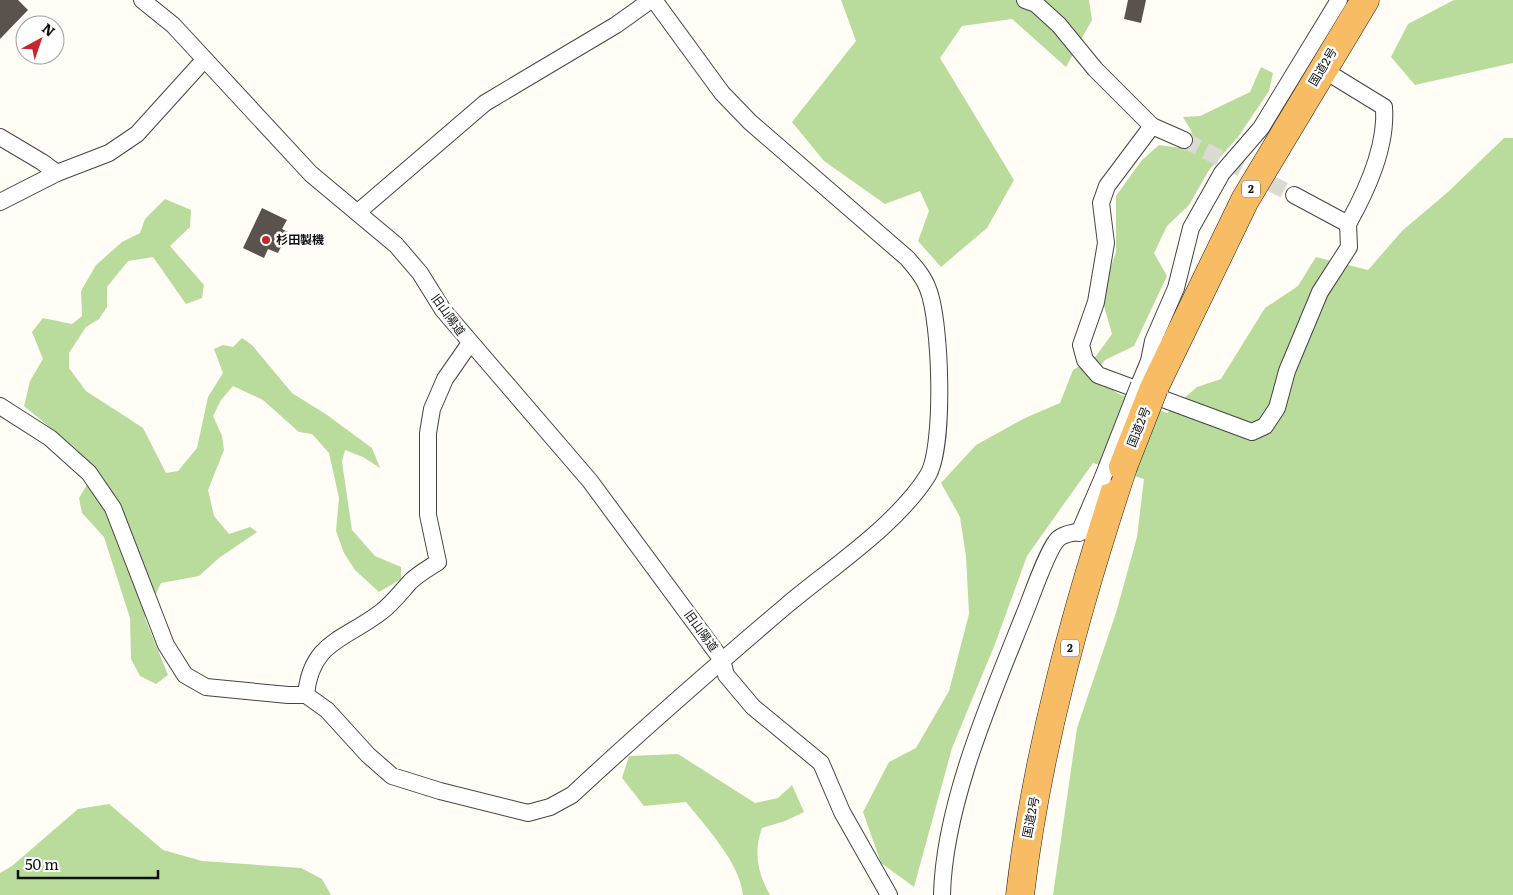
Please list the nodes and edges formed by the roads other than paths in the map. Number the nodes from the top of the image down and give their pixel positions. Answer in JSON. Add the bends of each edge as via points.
{"nodes":[{"id":1,"x":142,"y":0,"type":"edge"},
{"id":2,"x":652,"y":0,"type":"edge"},
{"id":3,"x":1026,"y":0,"type":"edge"},
{"id":4,"x":1339,"y":0,"type":"edge"},
{"id":5,"x":1365,"y":0,"type":"edge"},
{"id":6,"x":204,"y":60,"type":"junction"},
{"id":7,"x":1322,"y":69,"type":"junction"},
{"id":8,"x":1152,"y":126,"type":"junction"},
{"id":9,"x":0,"y":137,"type":"edge"},
{"id":10,"x":1184,"y":140,"type":"tunnel mouth"},
{"id":11,"x":57,"y":173,"type":"junction"},
{"id":12,"x":1294,"y":195,"type":"tunnel mouth"},
{"id":13,"x":0,"y":202,"type":"edge"},
{"id":14,"x":358,"y":212,"type":"junction"},
{"id":15,"x":1348,"y":224,"type":"junction"},
{"id":16,"x":470,"y":344,"type":"junction"},
{"id":17,"x":1147,"y":386,"type":"junction"},
{"id":18,"x":0,"y":406,"type":"edge"},
{"id":19,"x":1090,"y":532,"type":"junction"},
{"id":20,"x":722,"y":660,"type":"junction"},
{"id":21,"x":306,"y":695,"type":"junction"},
{"id":22,"x":889,"y":895,"type":"edge"},
{"id":23,"x":942,"y":895,"type":"edge"},
{"id":24,"x":1020,"y":895,"type":"edge"}],
"edges":[{"from":1,"to":6,"type":"street","name":"旧山陽道","via":[[173,25]]},
{"from":2,"to":14,"type":"street","via":[[486,103]]},
{"from":2,"to":20,"type":"street","via":[[722,93],[750,122],[907,258],[929,289],[936,320],[939,405],[935,450],[929,473],[912,497],[880,529]]},
{"from":3,"to":8,"type":"street","via":[[1036,4],[1059,25],[1095,70]]},
{"from":4,"to":17,"type":"street","via":[[1261,128],[1222,173],[1191,228],[1176,288],[1153,341]]},
{"from":5,"to":7,"type":"highway","name":"国道2号","number":"2"},
{"from":6,"to":11,"type":"street","via":[[137,134],[109,153]]},
{"from":6,"to":14,"type":"street","name":"旧山陽道","via":[[311,174]]},
{"from":7,"to":15,"type":"street","via":[[1384,107],[1386,125],[1366,191]]},
{"from":7,"to":17,"type":"highway","name":"国道2号","number":"2","via":[[1245,200]]},
{"from":8,"to":10,"type":"street"},
{"from":8,"to":15,"type":"street","via":[[1107,186],[1101,203],[1105,250],[1096,302],[1081,345],[1085,360],[1098,375],[1252,432],[1265,426],[1278,408],[1287,371],[1320,292],[1349,247]]},
{"from":9,"to":11,"type":"street"},
{"from":11,"to":13,"type":"street"},
{"from":12,"to":15,"type":"street"},
{"from":14,"to":16,"type":"street","name":"旧山陽道","via":[[396,245],[420,273]]},
{"from":16,"to":20,"type":"street","name":"旧山陽道","via":[[590,481]]},
{"from":16,"to":21,"type":"street","via":[[445,379],[432,408],[428,433],[428,515],[438,562],[412,581],[381,612],[326,646],[307,679]]},
{"from":17,"to":19,"type":"highway","name":"国道2号","number":"2","bridge":true},
{"from":18,"to":21,"type":"street","via":[[50,438],[89,473],[113,508],[166,644],[186,675],[206,687]]},
{"from":19,"to":23,"type":"street","via":[[1066,534],[1057,540],[1038,580],[986,712],[954,812]]},
{"from":19,"to":24,"type":"highway","name":"国道2号","number":"2","via":[[1027,832]]},
{"from":20,"to":21,"type":"street","via":[[572,795],[550,807],[528,813],[392,776],[327,710]]},
{"from":20,"to":22,"type":"street","name":"旧山陽道","via":[[726,675],[753,707],[822,763],[842,812]]}]}
